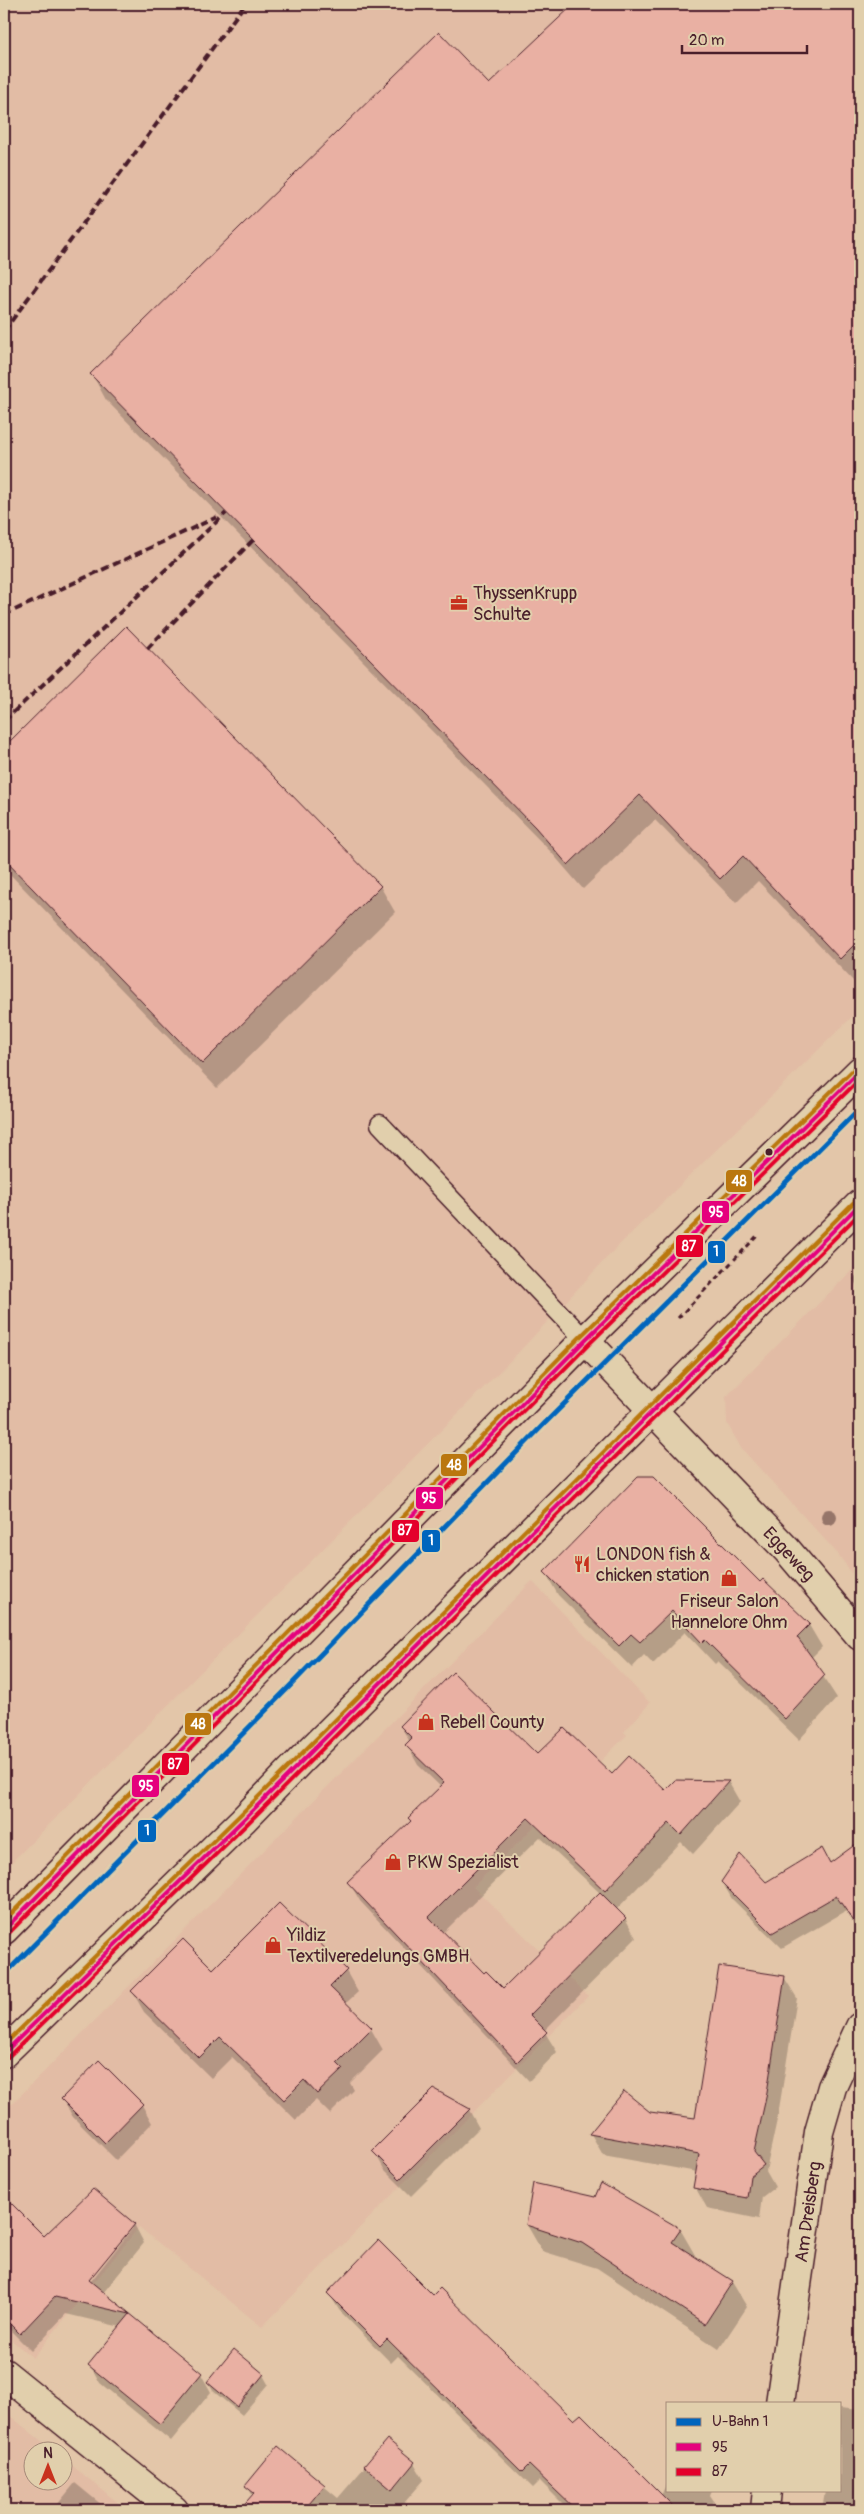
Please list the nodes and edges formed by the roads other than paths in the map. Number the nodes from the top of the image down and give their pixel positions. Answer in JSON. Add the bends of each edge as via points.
{"nodes":[{"id":1,"x":860,"y":1071,"type":"edge"},
{"id":2,"x":380,"y":1124,"type":"dead end"},
{"id":3,"x":860,"y":1204,"type":"edge"},
{"id":4,"x":585,"y":1340,"type":"junction"},
{"id":5,"x":653,"y":1410,"type":"junction"},
{"id":6,"x":860,"y":1636,"type":"edge"},
{"id":7,"x":4,"y":1930,"type":"edge"},
{"id":8,"x":860,"y":2027,"type":"edge"},
{"id":9,"x":4,"y":2053,"type":"edge"},
{"id":10,"x":4,"y":2373,"type":"edge"},
{"id":11,"x":780,"y":2402,"type":"edge"},
{"id":12,"x":768,"y":2492,"type":"edge"},
{"id":13,"x":174,"y":2510,"type":"edge"},
{"id":14,"x":764,"y":2510,"type":"edge"}],
"edges":[{"from":1,"to":4,"type":"street"},
{"from":2,"to":4,"type":"lane"},
{"from":3,"to":5,"type":"street"},
{"from":4,"to":5,"type":"street","name":"Eggeweg"},
{"from":4,"to":7,"type":"street"},
{"from":5,"to":6,"type":"street","name":"Eggeweg","via":[[786,1550]]},
{"from":5,"to":9,"type":"street","via":[[243,1820]]},
{"from":8,"to":11,"type":"street","name":"Am Dreisberg","via":[[832,2087],[819,2132]]},
{"from":10,"to":13,"type":"street"},
{"from":12,"to":14,"type":"street"}]}
